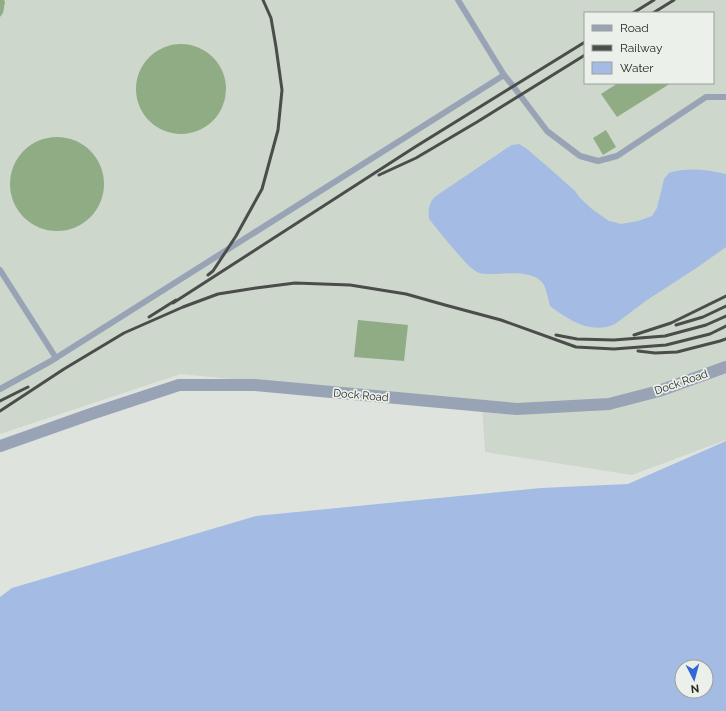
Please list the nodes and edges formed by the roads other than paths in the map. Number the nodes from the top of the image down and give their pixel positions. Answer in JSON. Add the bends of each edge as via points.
{"nodes":[{"id":1,"x":458,"y":0,"type":"edge"},
{"id":2,"x":504,"y":75,"type":"junction"},
{"id":3,"x":726,"y":97,"type":"edge"},
{"id":4,"x":0,"y":270,"type":"edge"},
{"id":5,"x":56,"y":358,"type":"junction"},
{"id":6,"x":726,"y":367,"type":"edge"},
{"id":7,"x":0,"y":389,"type":"edge"},
{"id":8,"x":0,"y":446,"type":"edge"}],
"edges":[{"from":1,"to":2,"type":"lane"},
{"from":2,"to":3,"type":"lane","via":[[547,131],[580,156],[598,161],[617,156],[706,97]]},
{"from":2,"to":5,"type":"lane"},
{"from":4,"to":5,"type":"lane"},
{"from":5,"to":7,"type":"lane"},
{"from":6,"to":8,"type":"street","name":"Dock Road","via":[[659,391],[609,404],[517,409],[255,385],[179,385]]}]}
